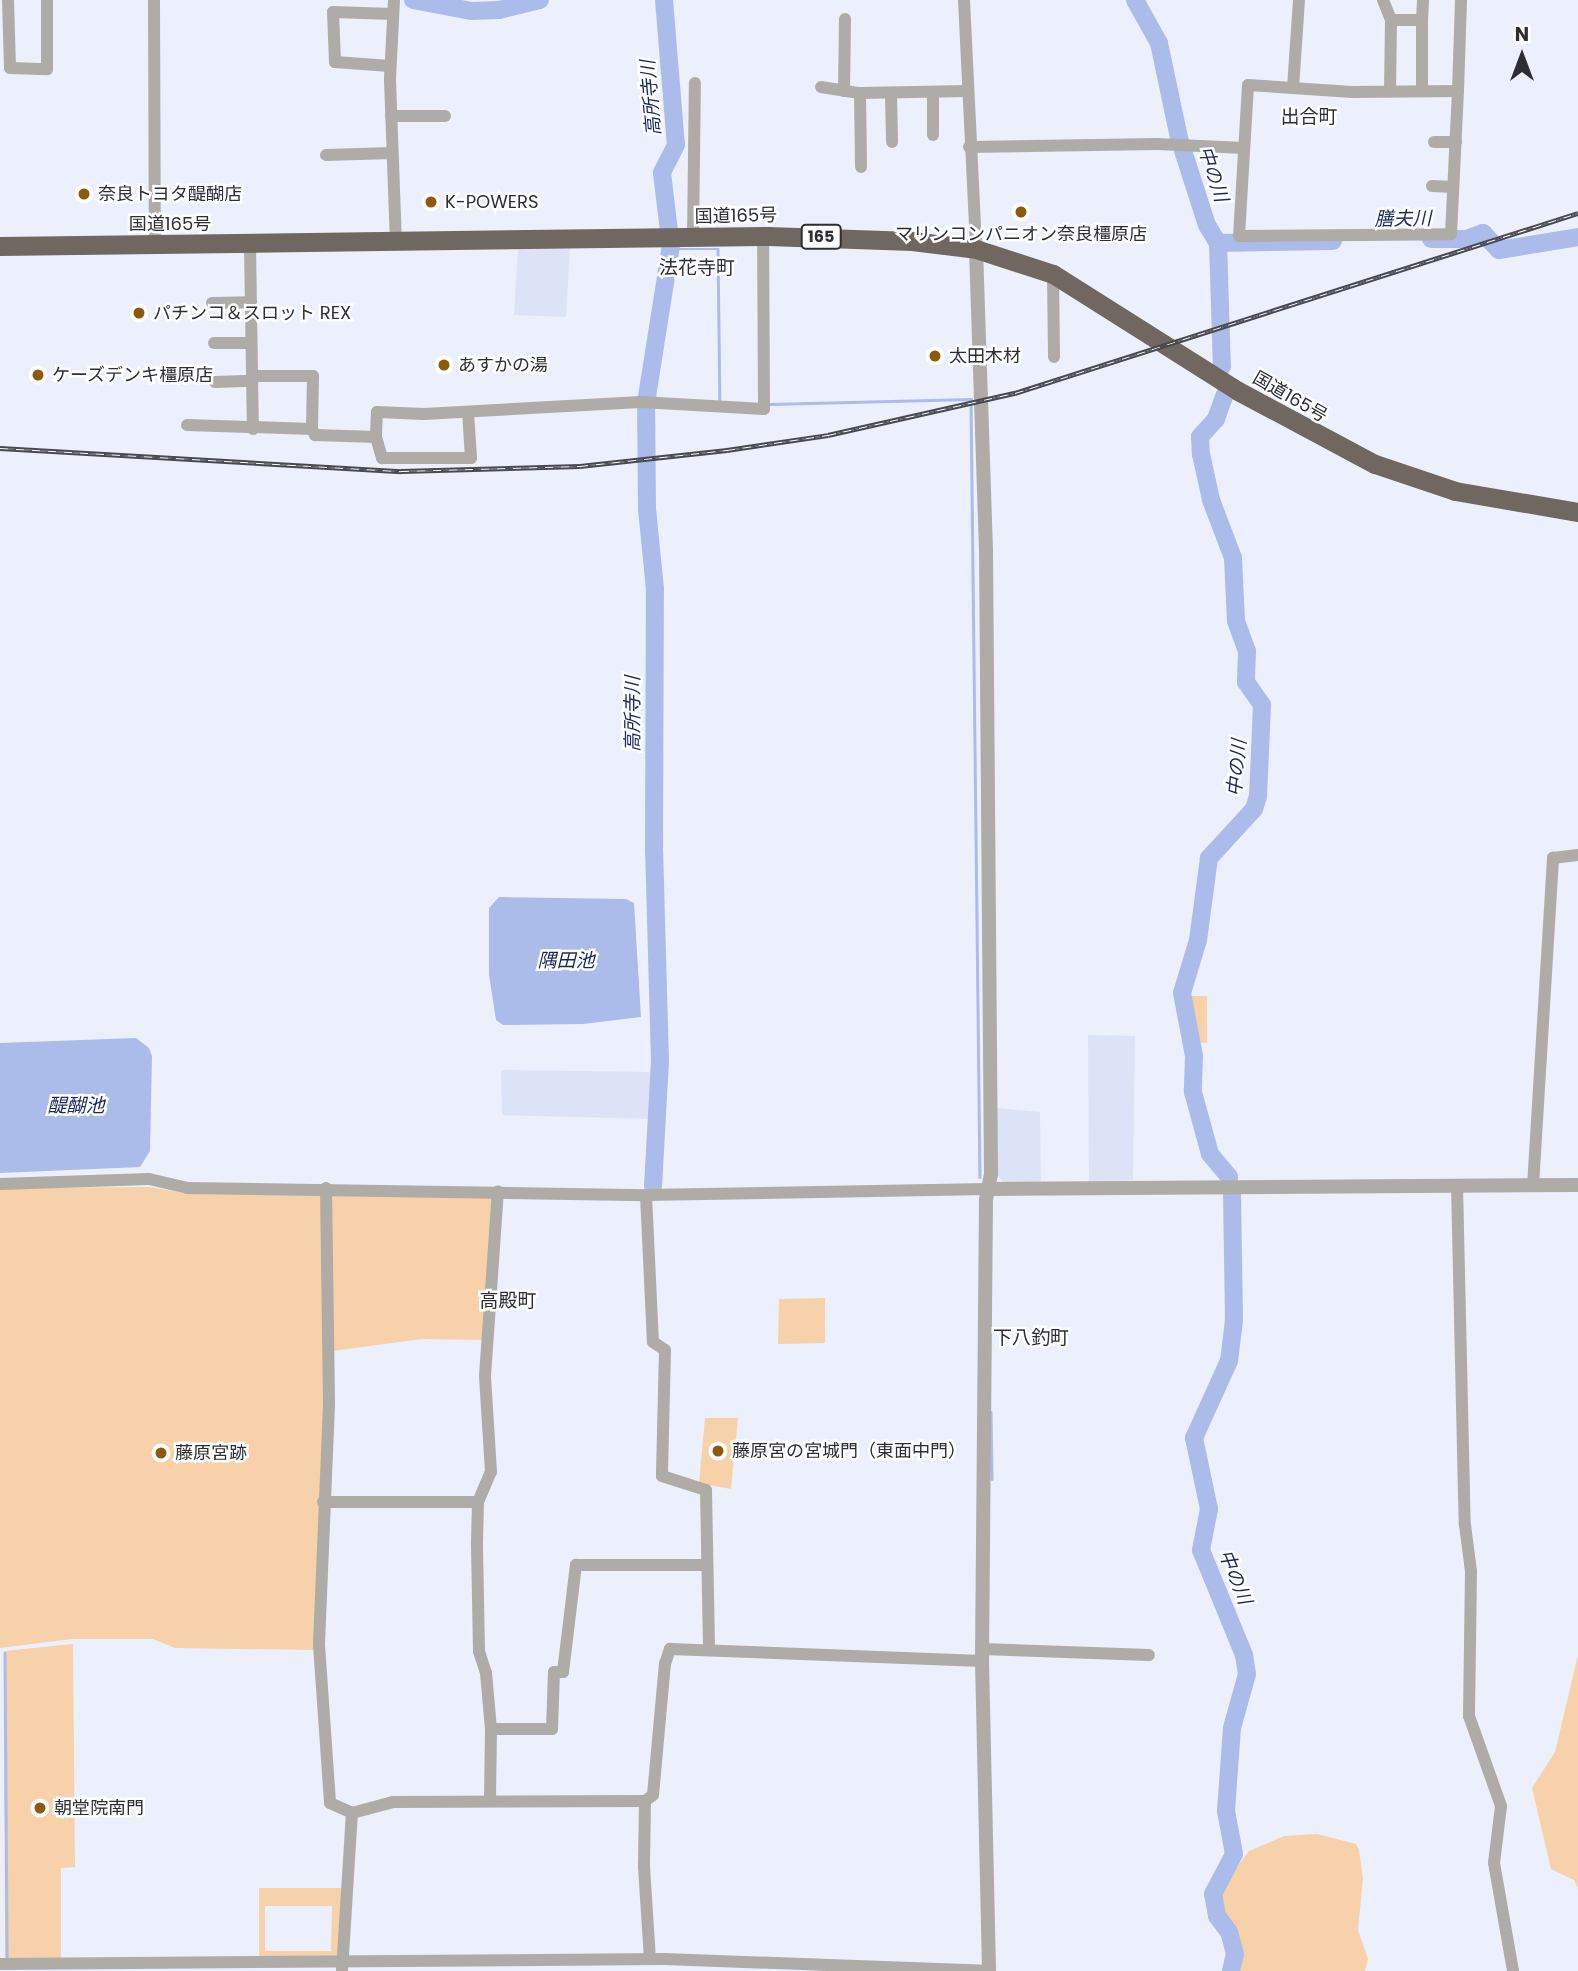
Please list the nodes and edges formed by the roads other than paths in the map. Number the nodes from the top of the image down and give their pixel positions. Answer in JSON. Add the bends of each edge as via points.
{"nodes":[{"id":1,"x":8,"y":0,"type":"edge"},
{"id":2,"x":47,"y":0,"type":"edge"},
{"id":3,"x":154,"y":0,"type":"edge"},
{"id":4,"x":1299,"y":0,"type":"edge"},
{"id":5,"x":1383,"y":0,"type":"edge"},
{"id":6,"x":1423,"y":0,"type":"edge"},
{"id":7,"x":1461,"y":0,"type":"edge"},
{"id":8,"x":964,"y":2,"type":"edge"},
{"id":9,"x":393,"y":5,"type":"edge"},
{"id":10,"x":845,"y":19,"type":"dead end"},
{"id":11,"x":1391,"y":20,"type":"junction"},
{"id":12,"x":1422,"y":20,"type":"junction"},
{"id":13,"x":390,"y":66,"type":"junction"},
{"id":14,"x":695,"y":83,"type":"dead end"},
{"id":15,"x":821,"y":87,"type":"dead end"},
{"id":16,"x":1293,"y":88,"type":"junction"},
{"id":17,"x":1422,"y":90,"type":"junction"},
{"id":18,"x":844,"y":91,"type":"junction"},
{"id":19,"x":967,"y":91,"type":"junction"},
{"id":20,"x":1390,"y":91,"type":"junction"},
{"id":21,"x":1458,"y":91,"type":"junction"},
{"id":22,"x":933,"y":92,"type":"junction"},
{"id":23,"x":859,"y":93,"type":"junction"},
{"id":24,"x":891,"y":93,"type":"junction"},
{"id":25,"x":391,"y":116,"type":"junction"},
{"id":26,"x":445,"y":116,"type":"dead end"},
{"id":27,"x":933,"y":135,"type":"dead end"},
{"id":28,"x":892,"y":142,"type":"dead end"},
{"id":29,"x":1434,"y":142,"type":"dead end"},
{"id":30,"x":1456,"y":142,"type":"junction"},
{"id":31,"x":969,"y":147,"type":"junction"},
{"id":32,"x":1244,"y":148,"type":"junction"},
{"id":33,"x":392,"y":153,"type":"junction"},
{"id":34,"x":326,"y":155,"type":"dead end"},
{"id":35,"x":860,"y":167,"type":"dead end"},
{"id":36,"x":1432,"y":186,"type":"dead end"},
{"id":37,"x":1453,"y":187,"type":"junction"},
{"id":38,"x":763,"y":236,"type":"junction"},
{"id":39,"x":693,"y":238,"type":"junction"},
{"id":40,"x":397,"y":241,"type":"junction"},
{"id":41,"x":155,"y":244,"type":"junction"},
{"id":42,"x":250,"y":245,"type":"junction"},
{"id":43,"x":0,"y":246,"type":"edge"},
{"id":44,"x":976,"y":249,"type":"junction"},
{"id":45,"x":1054,"y":274,"type":"junction"},
{"id":46,"x":251,"y":302,"type":"junction"},
{"id":47,"x":212,"y":303,"type":"dead end"},
{"id":48,"x":251,"y":342,"type":"junction"},
{"id":49,"x":214,"y":343,"type":"dead end"},
{"id":50,"x":1054,"y":357,"type":"dead end"},
{"id":51,"x":252,"y":379,"type":"junction"},
{"id":52,"x":215,"y":382,"type":"dead end"},
{"id":53,"x":468,"y":412,"type":"junction"},
{"id":54,"x":187,"y":425,"type":"dead end"},
{"id":55,"x":253,"y":429,"type":"junction"},
{"id":56,"x":312,"y":429,"type":"junction"},
{"id":57,"x":376,"y":437,"type":"junction"},
{"id":58,"x":1578,"y":512,"type":"edge"},
{"id":59,"x":1578,"y":856,"type":"edge"},
{"id":60,"x":0,"y":1184,"type":"edge"},
{"id":61,"x":1457,"y":1185,"type":"junction"},
{"id":62,"x":1533,"y":1185,"type":"junction"},
{"id":63,"x":1578,"y":1185,"type":"edge"},
{"id":64,"x":326,"y":1188,"type":"junction"},
{"id":65,"x":988,"y":1189,"type":"junction"},
{"id":66,"x":498,"y":1191,"type":"junction"},
{"id":67,"x":646,"y":1195,"type":"junction"},
{"id":68,"x":323,"y":1502,"type":"junction"},
{"id":69,"x":478,"y":1502,"type":"junction"},
{"id":70,"x":704,"y":1565,"type":"junction"},
{"id":71,"x":709,"y":1649,"type":"junction"},
{"id":72,"x":983,"y":1655,"type":"junction"},
{"id":73,"x":1149,"y":1655,"type":"dead end"},
{"id":74,"x":491,"y":1729,"type":"junction"},
{"id":75,"x":490,"y":1801,"type":"junction"},
{"id":76,"x":645,"y":1801,"type":"junction"},
{"id":77,"x":352,"y":1813,"type":"junction"},
{"id":78,"x":650,"y":1959,"type":"junction"},
{"id":79,"x":0,"y":1964,"type":"edge"},
{"id":80,"x":342,"y":1967,"type":"edge"},
{"id":81,"x":423,"y":1967,"type":"edge"},
{"id":82,"x":987,"y":1971,"type":"edge"},
{"id":83,"x":1513,"y":1971,"type":"edge"}],
"edges":[{"from":1,"to":2,"type":"street","via":[[10,68],[47,69]]},
{"from":3,"to":41,"type":"street"},
{"from":4,"to":16,"type":"street"},
{"from":5,"to":11,"type":"street"},
{"from":6,"to":12,"type":"street"},
{"from":7,"to":21,"type":"street"},
{"from":8,"to":19,"type":"street"},
{"from":9,"to":13,"type":"street"},
{"from":9,"to":13,"type":"street","via":[[333,12],[335,62]]},
{"from":10,"to":18,"type":"street"},
{"from":11,"to":12,"type":"street"},
{"from":11,"to":20,"type":"street"},
{"from":12,"to":17,"type":"street"},
{"from":13,"to":25,"type":"street"},
{"from":14,"to":39,"type":"street"},
{"from":15,"to":18,"type":"street"},
{"from":16,"to":20,"type":"street"},
{"from":16,"to":32,"type":"street","via":[[1248,85]]},
{"from":17,"to":20,"type":"street"},
{"from":17,"to":21,"type":"street"},
{"from":18,"to":23,"type":"street"},
{"from":19,"to":22,"type":"street"},
{"from":19,"to":31,"type":"street"},
{"from":21,"to":30,"type":"street"},
{"from":22,"to":24,"type":"street"},
{"from":22,"to":27,"type":"street"},
{"from":23,"to":24,"type":"street"},
{"from":23,"to":35,"type":"street"},
{"from":24,"to":28,"type":"street"},
{"from":25,"to":26,"type":"street"},
{"from":25,"to":33,"type":"street"},
{"from":29,"to":30,"type":"street"},
{"from":30,"to":37,"type":"street"},
{"from":31,"to":32,"type":"street"},
{"from":31,"to":44,"type":"street"},
{"from":32,"to":37,"type":"street","via":[[1239,236],[1451,234]]},
{"from":33,"to":34,"type":"street"},
{"from":33,"to":40,"type":"street"},
{"from":36,"to":37,"type":"street"},
{"from":38,"to":39,"type":"highway","name":"国道165号","number":"165"},
{"from":38,"to":44,"type":"highway","name":"国道165号","number":"165","via":[[912,241]]},
{"from":38,"to":53,"type":"street","via":[[764,409],[570,402]]},
{"from":39,"to":40,"type":"highway","name":"国道165号","number":"165"},
{"from":40,"to":42,"type":"highway","name":"国道165号","number":"165"},
{"from":41,"to":42,"type":"highway","name":"国道165号","number":"165"},
{"from":41,"to":43,"type":"highway","name":"国道165号","number":"165"},
{"from":42,"to":46,"type":"street"},
{"from":44,"to":45,"type":"highway","name":"国道165号","number":"165"},
{"from":44,"to":65,"type":"street","via":[[986,551]]},
{"from":45,"to":50,"type":"street"},
{"from":45,"to":58,"type":"highway","name":"国道165号","number":"165","via":[[1238,391],[1375,464],[1455,491]]},
{"from":46,"to":47,"type":"street"},
{"from":46,"to":48,"type":"street"},
{"from":48,"to":49,"type":"street"},
{"from":48,"to":51,"type":"street"},
{"from":51,"to":52,"type":"street"},
{"from":51,"to":55,"type":"street"},
{"from":51,"to":56,"type":"street","via":[[313,376]]},
{"from":53,"to":57,"type":"street","via":[[377,412]]},
{"from":53,"to":57,"type":"street","via":[[471,458],[382,458]]},
{"from":54,"to":55,"type":"street"},
{"from":55,"to":56,"type":"street"},
{"from":56,"to":57,"type":"street","via":[[316,435]]},
{"from":59,"to":62,"type":"street","via":[[1553,858]]},
{"from":60,"to":64,"type":"street","via":[[149,1179],[187,1188]]},
{"from":61,"to":62,"type":"street"},
{"from":61,"to":65,"type":"street"},
{"from":61,"to":83,"type":"street","via":[[1465,1525],[1471,1571],[1469,1716],[1501,1806],[1494,1863]]},
{"from":62,"to":63,"type":"street"},
{"from":64,"to":66,"type":"street"},
{"from":64,"to":68,"type":"street","via":[[329,1405]]},
{"from":65,"to":67,"type":"street"},
{"from":65,"to":72,"type":"street"},
{"from":66,"to":67,"type":"street"},
{"from":66,"to":69,"type":"street","via":[[485,1376],[491,1472]]},
{"from":67,"to":70,"type":"street","via":[[653,1342],[665,1350],[662,1476],[706,1490]]},
{"from":68,"to":69,"type":"street"},
{"from":68,"to":77,"type":"street","via":[[319,1645],[330,1803]]},
{"from":69,"to":74,"type":"street","via":[[480,1651]]},
{"from":70,"to":71,"type":"street"},
{"from":70,"to":74,"type":"street","via":[[576,1565],[563,1672],[554,1672],[552,1729]]},
{"from":71,"to":72,"type":"street"},
{"from":71,"to":76,"type":"street","via":[[670,1649],[653,1795]]},
{"from":72,"to":73,"type":"street"},
{"from":72,"to":82,"type":"street"},
{"from":74,"to":75,"type":"street"},
{"from":75,"to":76,"type":"street"},
{"from":75,"to":77,"type":"street","via":[[393,1802]]},
{"from":76,"to":78,"type":"street"},
{"from":77,"to":80,"type":"street"},
{"from":78,"to":81,"type":"street"},
{"from":78,"to":82,"type":"street"},
{"from":79,"to":80,"type":"street"},
{"from":80,"to":81,"type":"street"}]}
